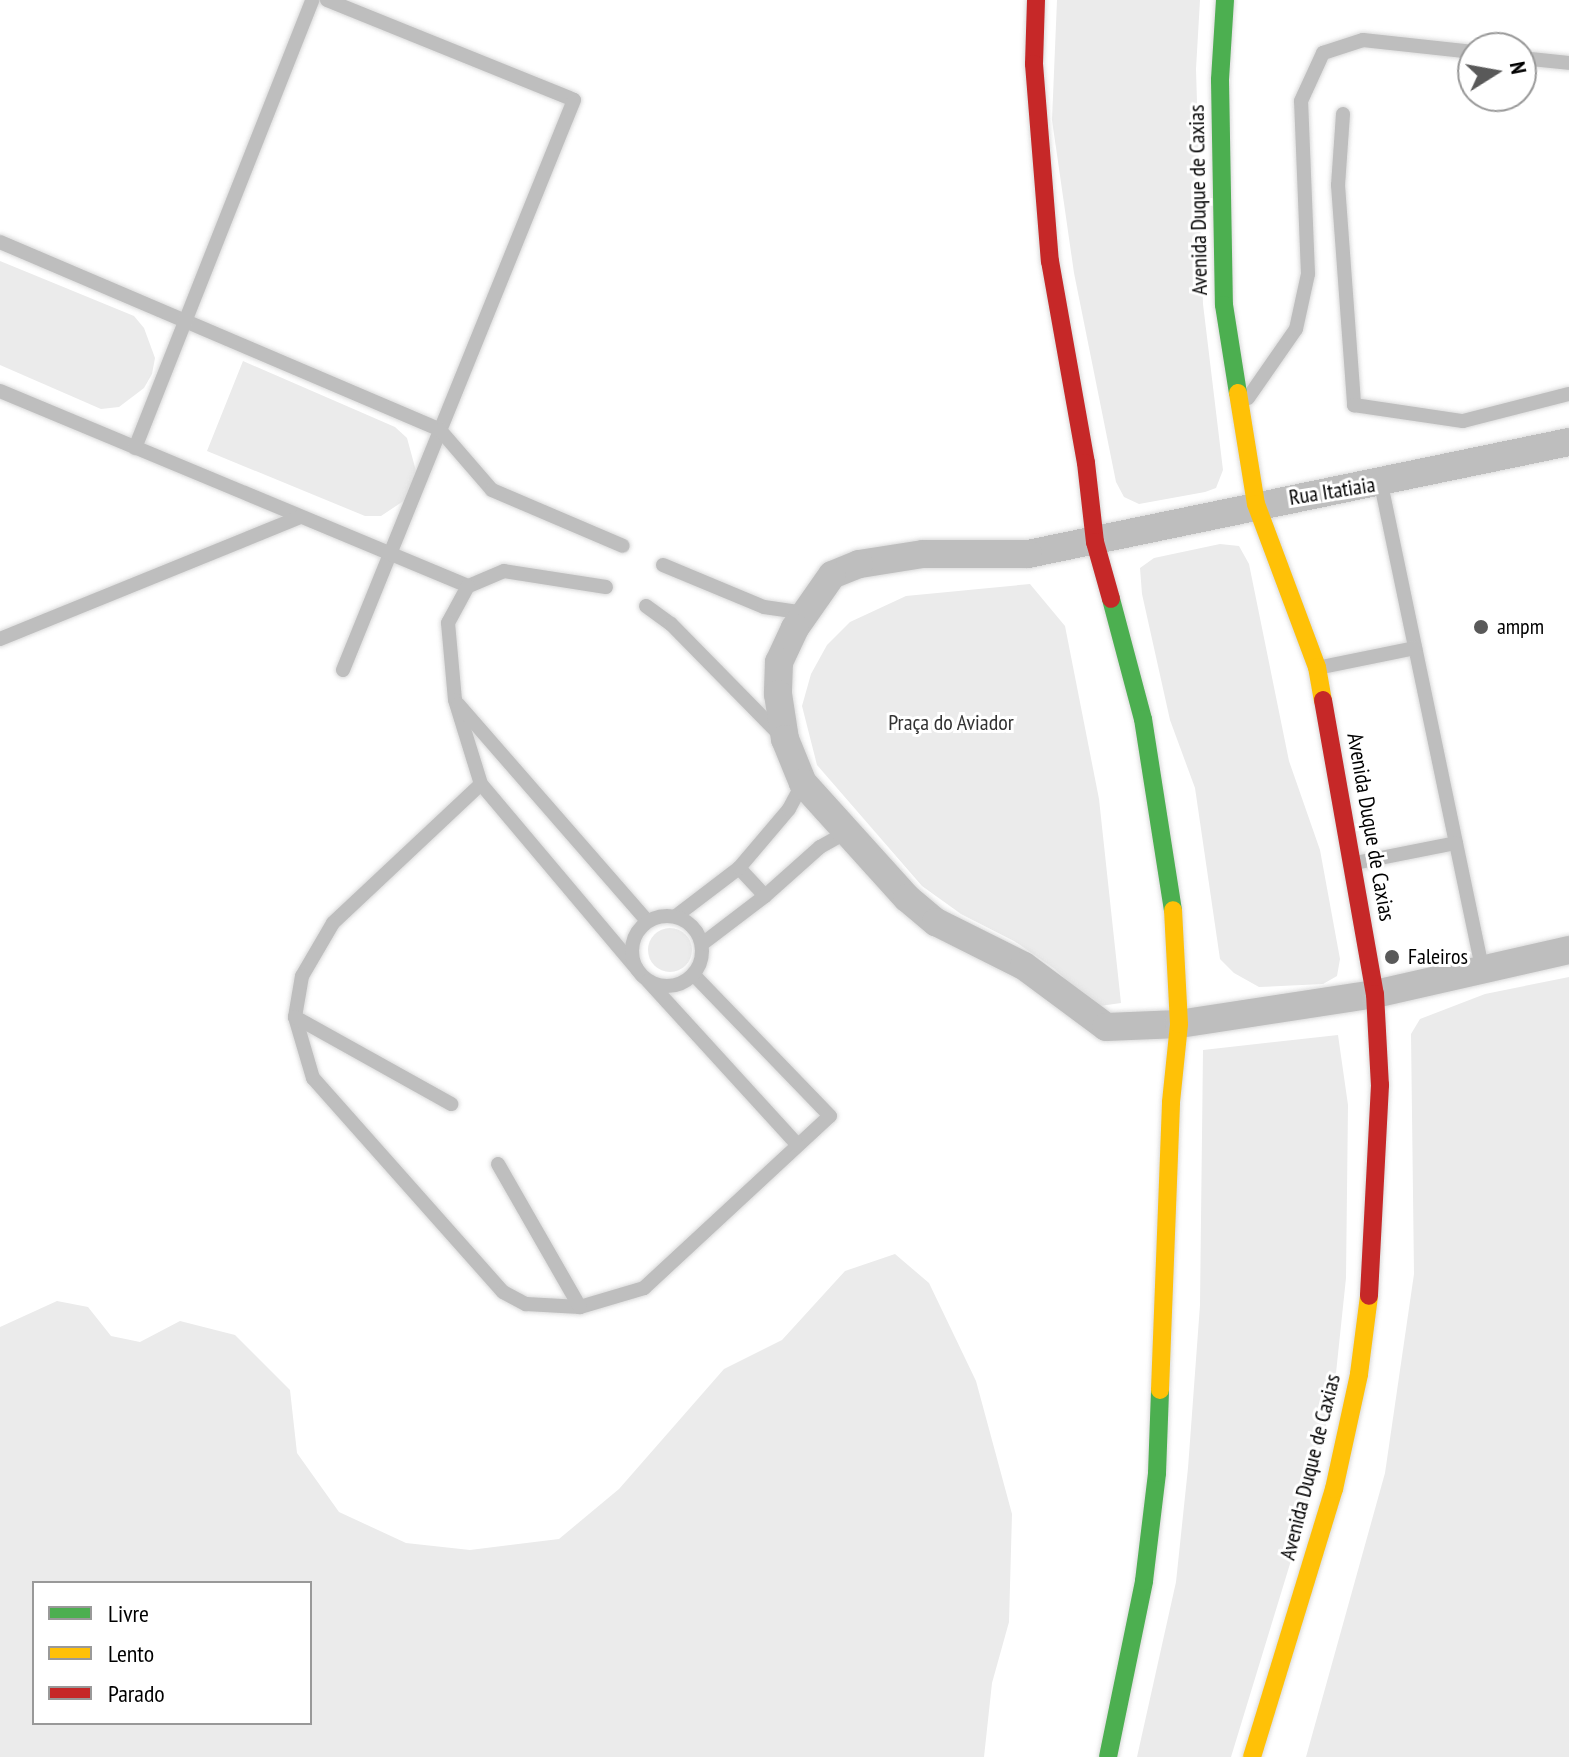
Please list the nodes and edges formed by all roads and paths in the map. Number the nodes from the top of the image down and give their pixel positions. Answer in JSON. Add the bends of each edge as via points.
{"nodes":[{"id":1,"x":312,"y":0,"type":"edge"},
{"id":2,"x":327,"y":0,"type":"edge"},
{"id":3,"x":1036,"y":0,"type":"edge"},
{"id":4,"x":1225,"y":0,"type":"edge"},
{"id":5,"x":1457,"y":50,"type":"edge"},
{"id":6,"x":1537,"y":60,"type":"edge"},
{"id":7,"x":1569,"y":63,"type":"edge"},
{"id":8,"x":1343,"y":114,"type":"dead end"},
{"id":9,"x":0,"y":242,"type":"edge"},
{"id":10,"x":185,"y":321,"type":"junction"},
{"id":11,"x":0,"y":391,"type":"edge"},
{"id":12,"x":1569,"y":394,"type":"edge"},
{"id":13,"x":1240,"y":409,"type":"junction"},
{"id":14,"x":440,"y":430,"type":"junction"},
{"id":15,"x":1569,"y":442,"type":"edge"},
{"id":16,"x":135,"y":448,"type":"junction"},
{"id":17,"x":1381,"y":484,"type":"junction"},
{"id":18,"x":1256,"y":504,"type":"junction"},
{"id":19,"x":300,"y":517,"type":"junction"},
{"id":20,"x":1095,"y":542,"type":"junction"},
{"id":21,"x":623,"y":546,"type":"dead end"},
{"id":22,"x":390,"y":554,"type":"junction"},
{"id":23,"x":663,"y":565,"type":"dead end"},
{"id":24,"x":468,"y":586,"type":"junction"},
{"id":25,"x":606,"y":587,"type":"dead end"},
{"id":26,"x":646,"y":606,"type":"dead end"},
{"id":27,"x":805,"y":613,"type":"junction"},
{"id":28,"x":0,"y":639,"type":"edge"},
{"id":29,"x":1415,"y":648,"type":"junction"},
{"id":30,"x":1317,"y":667,"type":"junction"},
{"id":31,"x":343,"y":670,"type":"dead end"},
{"id":32,"x":455,"y":700,"type":"junction"},
{"id":33,"x":785,"y":739,"type":"junction"},
{"id":34,"x":803,"y":783,"type":"junction"},
{"id":35,"x":481,"y":784,"type":"junction"},
{"id":36,"x":845,"y":833,"type":"junction"},
{"id":37,"x":1456,"y":843,"type":"junction"},
{"id":38,"x":1354,"y":863,"type":"junction"},
{"id":39,"x":739,"y":868,"type":"junction"},
{"id":40,"x":765,"y":896,"type":"junction"},
{"id":41,"x":676,"y":916,"type":"junction"},
{"id":42,"x":647,"y":921,"type":"junction"},
{"id":43,"x":702,"y":944,"type":"junction"},
{"id":44,"x":1569,"y":950,"type":"edge"},
{"id":45,"x":1482,"y":967,"type":"junction"},
{"id":46,"x":637,"y":969,"type":"junction"},
{"id":47,"x":694,"y":975,"type":"junction"},
{"id":48,"x":648,"y":981,"type":"junction"},
{"id":49,"x":1375,"y":994,"type":"junction"},
{"id":50,"x":295,"y":1017,"type":"junction"},
{"id":51,"x":1179,"y":1024,"type":"junction"},
{"id":52,"x":451,"y":1104,"type":"dead end"},
{"id":53,"x":798,"y":1145,"type":"junction"},
{"id":54,"x":498,"y":1164,"type":"dead end"},
{"id":55,"x":580,"y":1307,"type":"junction"},
{"id":56,"x":1108,"y":1757,"type":"edge"},
{"id":57,"x":1252,"y":1757,"type":"edge"}],
"edges":[{"from":1,"to":10,"type":"lane"},
{"from":2,"to":14,"type":"lane","via":[[574,100]]},
{"from":3,"to":20,"type":"main road","via":[[1034,64],[1050,261]]},
{"from":4,"to":13,"type":"main road","name":"Avenida Duque de Caxias","via":[[1220,80],[1224,305]]},
{"from":5,"to":13,"type":"lane","via":[[1363,40],[1323,53],[1301,101],[1308,274],[1296,329]]},
{"from":6,"to":7,"type":"lane"},
{"from":8,"to":12,"type":"lane","via":[[1338,185],[1354,405],[1463,421]]},
{"from":9,"to":10,"type":"lane"},
{"from":10,"to":14,"type":"lane"},
{"from":10,"to":16,"type":"lane"},
{"from":11,"to":16,"type":"lane"},
{"from":13,"to":18,"type":"main road","name":"Avenida Duque de Caxias"},
{"from":14,"to":21,"type":"lane","via":[[492,490]]},
{"from":14,"to":22,"type":"lane"},
{"from":15,"to":17,"type":"street","name":"Rua Itatiaia"},
{"from":16,"to":19,"type":"lane"},
{"from":17,"to":18,"type":"street","name":"Rua Itatiaia"},
{"from":17,"to":29,"type":"lane"},
{"from":18,"to":20,"type":"street","name":"Rua Itatiaia"},
{"from":18,"to":30,"type":"main road","name":"Avenida Duque de Caxias"},
{"from":19,"to":22,"type":"lane"},
{"from":19,"to":28,"type":"lane"},
{"from":20,"to":27,"type":"street","name":"Rua Itatiaia","via":[[1028,554],[923,554],[859,564],[832,575]]},
{"from":20,"to":51,"type":"main road","via":[[1143,719],[1157,795],[1177,949]]},
{"from":22,"to":24,"type":"lane"},
{"from":22,"to":31,"type":"lane"},
{"from":23,"to":27,"type":"lane","via":[[764,607]]},
{"from":24,"to":25,"type":"lane","via":[[504,571]]},
{"from":24,"to":32,"type":"lane","via":[[448,623]]},
{"from":26,"to":33,"type":"lane","via":[[671,624]]},
{"from":27,"to":33,"type":"street","name":"Rua Itatiaia","via":[[779,662]]},
{"from":29,"to":30,"type":"lane"},
{"from":29,"to":37,"type":"lane"},
{"from":30,"to":38,"type":"main road","name":"Avenida Duque de Caxias"},
{"from":32,"to":35,"type":"lane"},
{"from":32,"to":42,"type":"lane"},
{"from":33,"to":34,"type":"street","name":"Rua Itatiaia"},
{"from":34,"to":36,"type":"street","name":"Rua Itatiaia"},
{"from":34,"to":39,"type":"lane","via":[[789,809]]},
{"from":35,"to":46,"type":"lane"},
{"from":35,"to":50,"type":"lane","via":[[333,923],[302,976]]},
{"from":36,"to":40,"type":"lane","via":[[820,847]]},
{"from":36,"to":51,"type":"street","name":"Rua Itatiaia","via":[[936,922],[1024,966],[1106,1027]]},
{"from":37,"to":38,"type":"lane"},
{"from":37,"to":45,"type":"lane"},
{"from":38,"to":49,"type":"main road","name":"Avenida Duque de Caxias"},
{"from":39,"to":40,"type":"lane"},
{"from":39,"to":41,"type":"lane"},
{"from":40,"to":43,"type":"lane"},
{"from":41,"to":42,"type":"lane"},
{"from":41,"to":43,"type":"lane","via":[[693,926]]},
{"from":42,"to":46,"type":"lane","via":[[632,949]]},
{"from":43,"to":47,"type":"lane"},
{"from":44,"to":45,"type":"street","name":"Rua Itatiaia"},
{"from":45,"to":49,"type":"street","name":"Rua Itatiaia"},
{"from":46,"to":48,"type":"lane"},
{"from":47,"to":48,"type":"lane","via":[[667,987]]},
{"from":47,"to":53,"type":"lane","via":[[830,1116]]},
{"from":48,"to":53,"type":"lane"},
{"from":49,"to":51,"type":"street","name":"Rua Itatiaia"},
{"from":49,"to":57,"type":"main road","name":"Avenida Duque de Caxias","via":[[1380,1085],[1371,1280],[1359,1374],[1334,1489]]},
{"from":50,"to":52,"type":"lane"},
{"from":50,"to":55,"type":"lane","via":[[313,1078],[503,1292],[526,1304]]},
{"from":51,"to":56,"type":"main road","via":[[1171,1102],[1157,1473],[1144,1581]]},
{"from":53,"to":55,"type":"lane","via":[[644,1288]]},
{"from":54,"to":55,"type":"lane"}]}
